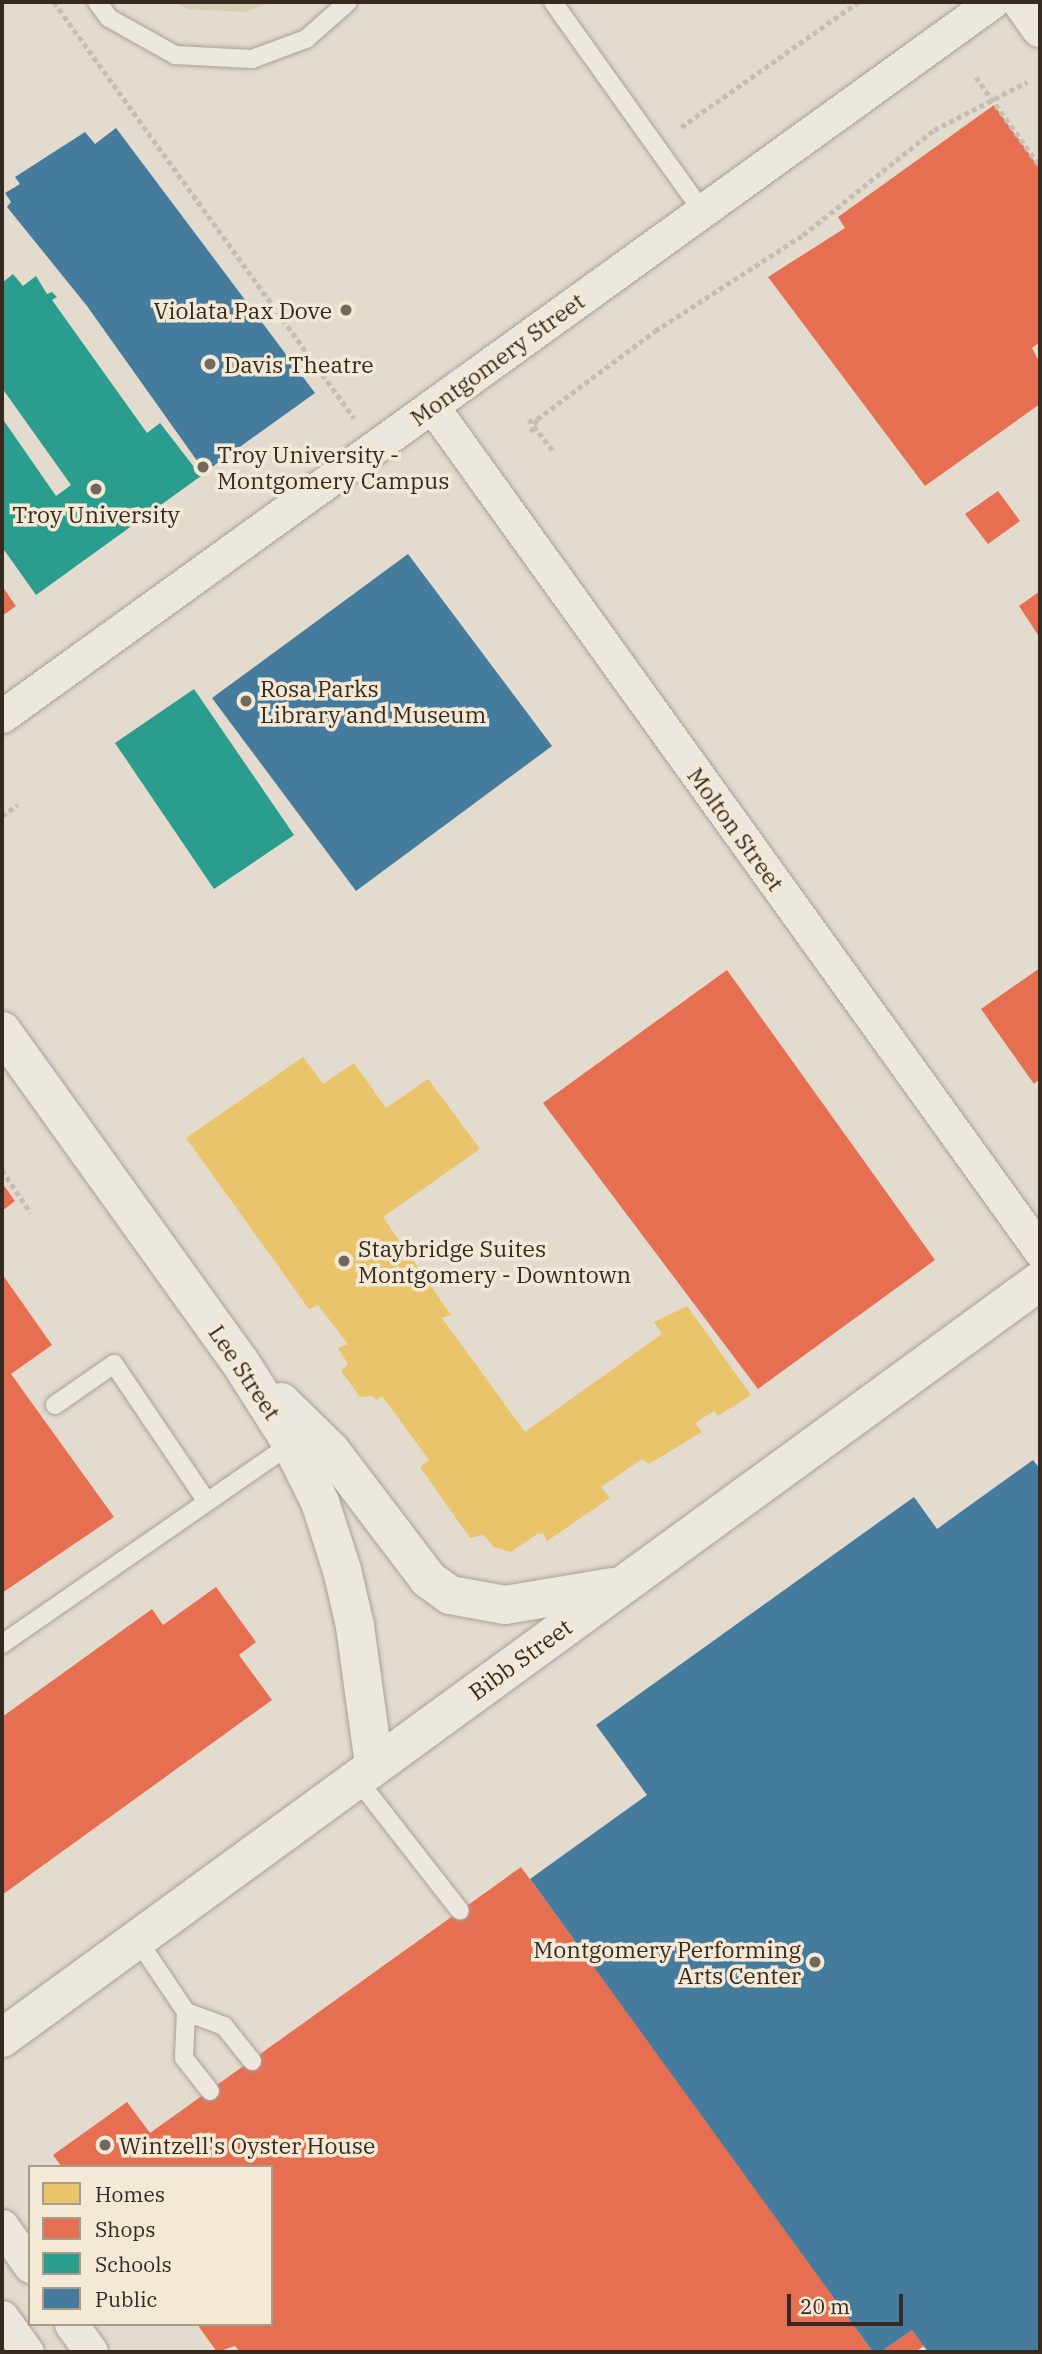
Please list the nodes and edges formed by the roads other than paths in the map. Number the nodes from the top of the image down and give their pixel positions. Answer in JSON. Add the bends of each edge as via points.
{"nodes":[{"id":1,"x":97,"y":2,"type":"edge"},
{"id":2,"x":348,"y":2,"type":"edge"},
{"id":3,"x":553,"y":2,"type":"edge"},
{"id":4,"x":992,"y":2,"type":"edge"},
{"id":5,"x":1022,"y":2,"type":"edge"},
{"id":6,"x":1040,"y":28,"type":"edge"},
{"id":7,"x":702,"y":211,"type":"junction"},
{"id":8,"x":432,"y":406,"type":"junction"},
{"id":9,"x":2,"y":716,"type":"edge"},
{"id":10,"x":2,"y":1031,"type":"edge"},
{"id":11,"x":1040,"y":1251,"type":"edge"},
{"id":12,"x":1040,"y":1281,"type":"edge"},
{"id":13,"x":55,"y":1405,"type":"dead end"},
{"id":14,"x":301,"y":1437,"type":"junction"},
{"id":15,"x":207,"y":1502,"type":"junction"},
{"id":16,"x":620,"y":1586,"type":"junction"},
{"id":17,"x":2,"y":1644,"type":"edge"},
{"id":18,"x":365,"y":1772,"type":"junction"},
{"id":19,"x":460,"y":1911,"type":"dead end"},
{"id":20,"x":137,"y":1939,"type":"junction"},
{"id":21,"x":186,"y":2012,"type":"junction"},
{"id":22,"x":2,"y":2038,"type":"edge"},
{"id":23,"x":252,"y":2061,"type":"dead end"},
{"id":24,"x":210,"y":2091,"type":"dead end"},
{"id":25,"x":2,"y":2226,"type":"edge"},
{"id":26,"x":28,"y":2263,"type":"edge"},
{"id":27,"x":2,"y":2317,"type":"edge"},
{"id":28,"x":72,"y":2326,"type":"edge"},
{"id":29,"x":27,"y":2352,"type":"edge"},
{"id":30,"x":91,"y":2352,"type":"edge"}],
"edges":[{"from":1,"to":2,"type":"lane","via":[[109,18],[175,55],[252,59],[306,39]]},
{"from":3,"to":7,"type":"lane"},
{"from":4,"to":7,"type":"street","name":"Montgomery Street"},
{"from":5,"to":6,"type":"main road"},
{"from":7,"to":8,"type":"street","name":"Montgomery Street"},
{"from":8,"to":9,"type":"street","name":"Montgomery Street"},
{"from":8,"to":11,"type":"street","name":"Molton Street"},
{"from":10,"to":14,"type":"main road","name":"Lee Street","via":[[240,1362]]},
{"from":12,"to":16,"type":"main road","name":"Bibb Street"},
{"from":13,"to":15,"type":"lane","via":[[114,1364]]},
{"from":14,"to":15,"type":"lane"},
{"from":14,"to":16,"type":"main road","via":[[331,1451],[414,1563],[450,1595],[505,1605]]},
{"from":14,"to":18,"type":"main road","name":"Lee Street","via":[[355,1626]]},
{"from":15,"to":17,"type":"lane"},
{"from":16,"to":18,"type":"main road","name":"Bibb Street"},
{"from":18,"to":19,"type":"lane"},
{"from":18,"to":20,"type":"main road","name":"Bibb Street"},
{"from":20,"to":21,"type":"lane"},
{"from":20,"to":22,"type":"main road","name":"Bibb Street"},
{"from":21,"to":23,"type":"lane","via":[[224,2026]]},
{"from":21,"to":24,"type":"lane","via":[[184,2058]]},
{"from":25,"to":26,"type":"street"},
{"from":27,"to":29,"type":"street"},
{"from":28,"to":30,"type":"street"}]}
